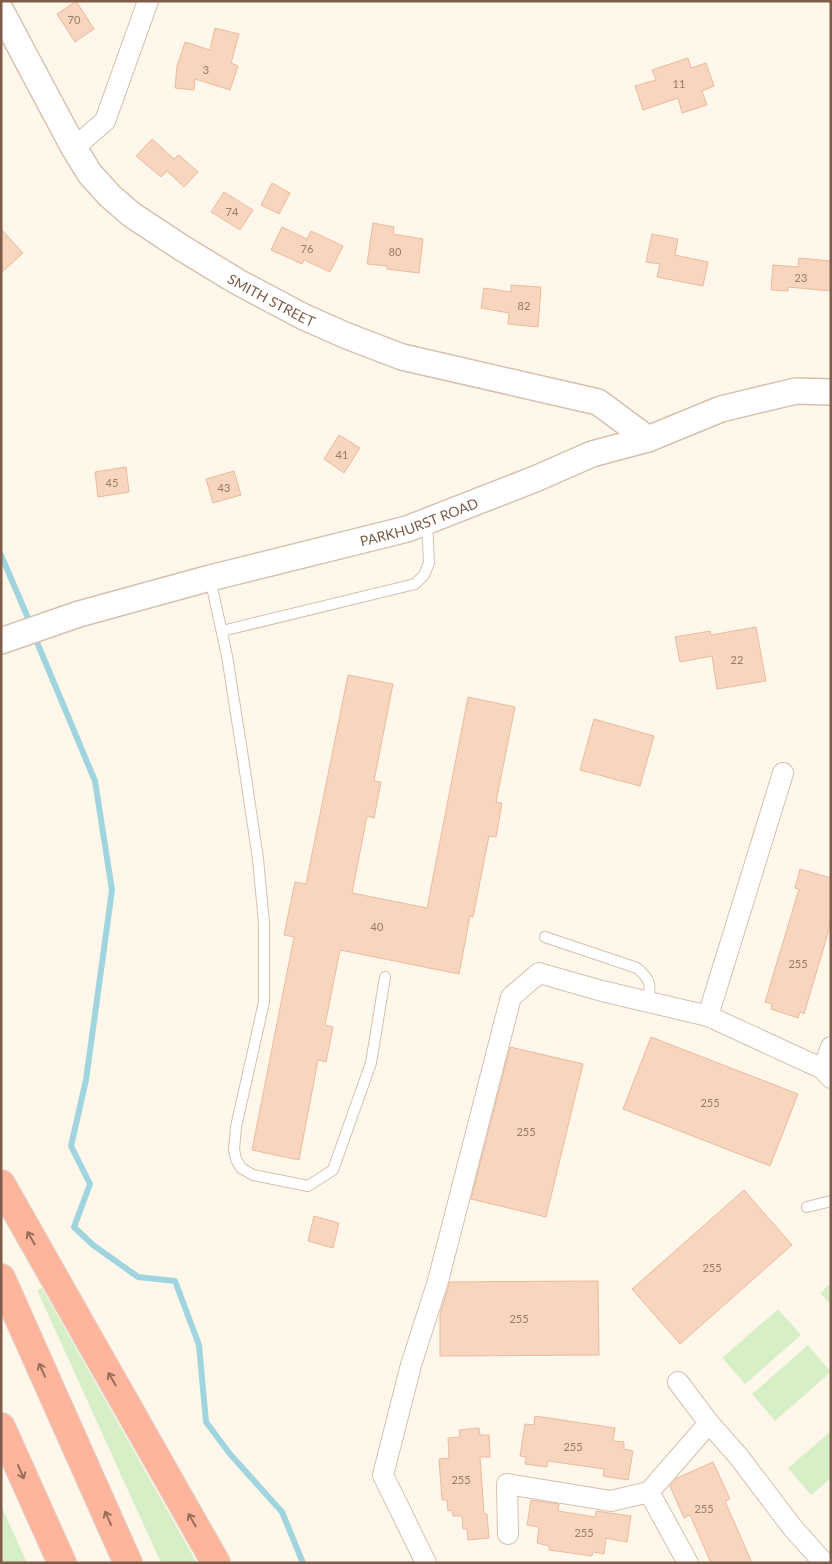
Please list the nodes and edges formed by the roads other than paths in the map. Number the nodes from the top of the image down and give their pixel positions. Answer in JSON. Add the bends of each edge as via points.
{"nodes":[{"id":1,"x":148,"y":1,"type":"edge"},
{"id":2,"x":1,"y":10,"type":"edge"},
{"id":3,"x":74,"y":148,"type":"junction"},
{"id":4,"x":831,"y":392,"type":"edge"},
{"id":5,"x":648,"y":438,"type":"junction"},
{"id":6,"x":427,"y":521,"type":"junction"},
{"id":7,"x":210,"y":578,"type":"junction"},
{"id":8,"x":222,"y":631,"type":"junction"},
{"id":9,"x":11,"y":637,"type":"edge"},
{"id":10,"x":783,"y":773,"type":"dead end"},
{"id":11,"x":545,"y":937,"type":"dead end"},
{"id":12,"x":385,"y":977,"type":"dead end"},
{"id":13,"x":648,"y":1002,"type":"junction"},
{"id":14,"x":708,"y":1016,"type":"junction"},
{"id":15,"x":831,"y":1046,"type":"edge"},
{"id":16,"x":827,"y":1074,"type":"edge"},
{"id":17,"x":1,"y":1184,"type":"edge"},
{"id":18,"x":831,"y":1201,"type":"edge"},
{"id":19,"x":806,"y":1207,"type":"dead end"},
{"id":20,"x":1,"y":1278,"type":"edge"},
{"id":21,"x":678,"y":1382,"type":"dead end"},
{"id":22,"x":709,"y":1423,"type":"junction"},
{"id":23,"x":1,"y":1427,"type":"edge"},
{"id":24,"x":649,"y":1492,"type":"junction"},
{"id":25,"x":508,"y":1534,"type":"dead end"},
{"id":26,"x":831,"y":1559,"type":"edge"},
{"id":27,"x":62,"y":1563,"type":"edge"},
{"id":28,"x":128,"y":1563,"type":"edge"},
{"id":29,"x":216,"y":1563,"type":"edge"},
{"id":30,"x":426,"y":1563,"type":"edge"},
{"id":31,"x":688,"y":1563,"type":"edge"},
{"id":32,"x":825,"y":1563,"type":"edge"}],
"edges":[{"from":1,"to":3,"type":"street","via":[[105,121]]},
{"from":2,"to":3,"type":"street","name":"SMITH STREET"},
{"from":3,"to":5,"type":"street","name":"SMITH STREET","via":[[97,181],[132,215],[238,282],[304,317],[402,358],[598,402]]},
{"from":4,"to":5,"type":"street","name":"PARKHURST ROAD","via":[[796,391],[721,409]]},
{"from":5,"to":6,"type":"street","name":"PARKHURST ROAD","via":[[592,454]]},
{"from":6,"to":7,"type":"street","name":"PARKHURST ROAD","via":[[407,529]]},
{"from":6,"to":8,"type":"lane","via":[[429,563],[415,584]]},
{"from":7,"to":8,"type":"lane"},
{"from":7,"to":9,"type":"street","name":"PARKHURST ROAD","via":[[79,614]]},
{"from":8,"to":12,"type":"lane","via":[[245,767],[264,923],[264,1002],[234,1150],[241,1168],[253,1175],[308,1186],[333,1170],[370,1063]]},
{"from":10,"to":14,"type":"street"},
{"from":11,"to":13,"type":"lane","via":[[637,968],[647,977],[650,987]]},
{"from":13,"to":14,"type":"street"},
{"from":13,"to":30,"type":"street","via":[[539,973],[511,997],[438,1281],[383,1475]]},
{"from":14,"to":16,"type":"street"},
{"from":15,"to":16,"type":"street"},
{"from":29,"to":17,"type":"highway","one_way":true},
{"from":18,"to":19,"type":"lane"},
{"from":28,"to":20,"type":"highway","one_way":true},
{"from":21,"to":22,"type":"street"},
{"from":22,"to":24,"type":"street"},
{"from":22,"to":32,"type":"street"},
{"from":23,"to":27,"type":"highway","one_way":true},
{"from":24,"to":25,"type":"street","via":[[612,1501],[507,1484]]},
{"from":24,"to":31,"type":"street"},
{"from":26,"to":32,"type":"street"}]}
